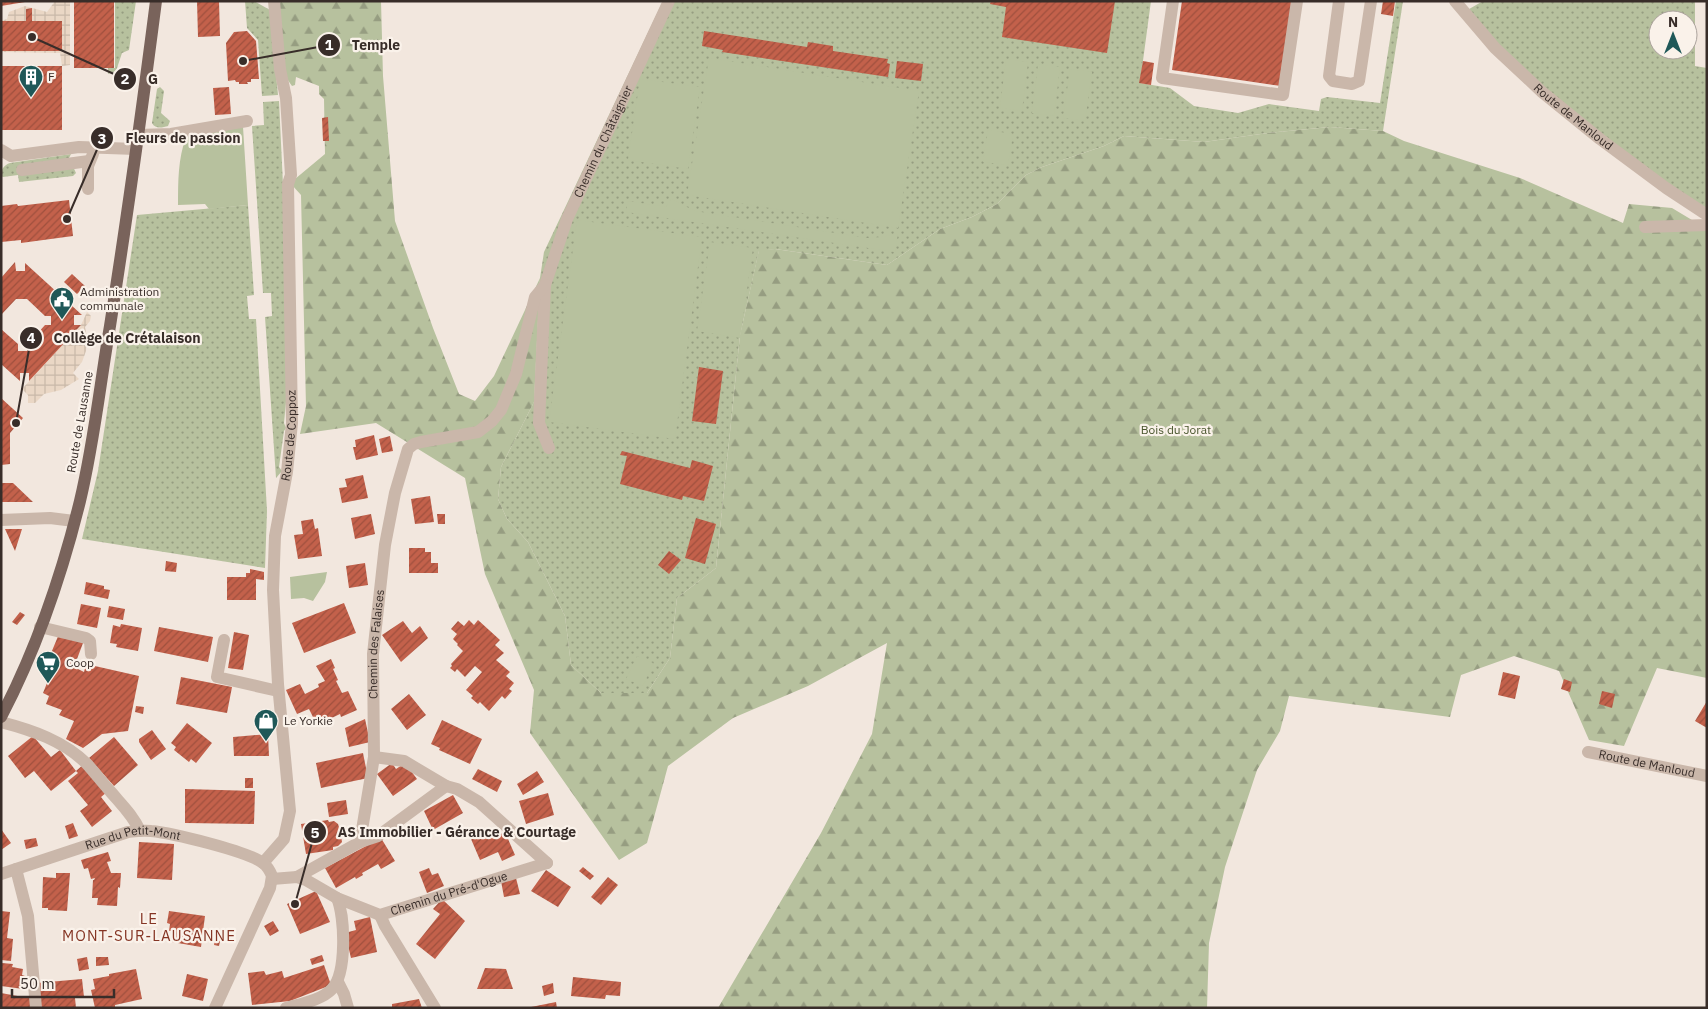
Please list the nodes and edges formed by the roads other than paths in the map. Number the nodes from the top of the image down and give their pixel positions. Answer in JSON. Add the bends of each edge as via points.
{"nodes":[{"id":1,"x":156,"y":1,"type":"edge"},
{"id":2,"x":669,"y":1,"type":"edge"},
{"id":3,"x":1173,"y":1,"type":"edge"},
{"id":4,"x":1297,"y":1,"type":"edge"},
{"id":5,"x":1339,"y":1,"type":"edge"},
{"id":6,"x":1372,"y":1,"type":"edge"},
{"id":7,"x":1455,"y":1,"type":"edge"},
{"id":8,"x":271,"y":2,"type":"edge"},
{"id":9,"x":248,"y":121,"type":"dead end"},
{"id":10,"x":138,"y":135,"type":"junction"},
{"id":11,"x":97,"y":148,"type":"junction"},
{"id":12,"x":136,"y":149,"type":"junction"},
{"id":13,"x":2,"y":150,"type":"edge"},
{"id":14,"x":89,"y":161,"type":"junction"},
{"id":15,"x":22,"y":170,"type":"dead end"},
{"id":16,"x":88,"y":189,"type":"dead end"},
{"id":17,"x":1707,"y":215,"type":"edge"},
{"id":18,"x":1707,"y":226,"type":"edge"},
{"id":19,"x":1645,"y":227,"type":"dead end"},
{"id":20,"x":545,"y":285,"type":"junction"},
{"id":21,"x":408,"y":448,"type":"joint"},
{"id":22,"x":549,"y":448,"type":"dead end"},
{"id":23,"x":1,"y":520,"type":"edge"},
{"id":24,"x":74,"y":521,"type":"junction"},
{"id":25,"x":40,"y":627,"type":"junction"},
{"id":26,"x":224,"y":640,"type":"dead end"},
{"id":27,"x":91,"y":654,"type":"dead end"},
{"id":28,"x":278,"y":691,"type":"junction"},
{"id":29,"x":1,"y":717,"type":"edge"},
{"id":30,"x":1,"y":722,"type":"edge"},
{"id":31,"x":1588,"y":752,"type":"dead end"},
{"id":32,"x":374,"y":757,"type":"junction"},
{"id":33,"x":1707,"y":776,"type":"edge"},
{"id":34,"x":446,"y":786,"type":"junction"},
{"id":35,"x":140,"y":831,"type":"junction"},
{"id":36,"x":360,"y":842,"type":"junction"},
{"id":37,"x":263,"y":863,"type":"junction"},
{"id":38,"x":16,"y":869,"type":"junction"},
{"id":39,"x":1,"y":874,"type":"edge"},
{"id":40,"x":297,"y":877,"type":"junction"},
{"id":41,"x":272,"y":879,"type":"junction"},
{"id":42,"x":337,"y":898,"type":"junction"},
{"id":43,"x":380,"y":915,"type":"junction"},
{"id":44,"x":338,"y":982,"type":"junction"},
{"id":45,"x":218,"y":1007,"type":"edge"},
{"id":46,"x":36,"y":1008,"type":"edge"},
{"id":47,"x":286,"y":1008,"type":"edge"},
{"id":48,"x":348,"y":1008,"type":"edge"},
{"id":49,"x":435,"y":1008,"type":"edge"}],
"edges":[{"from":1,"to":10,"type":"main road","name":"Route de Lausanne"},
{"from":2,"to":20,"type":"street","name":"Chemin du Châtaignier","via":[[567,219]]},
{"from":3,"to":4,"type":"street","via":[[1162,78],[1283,95]]},
{"from":5,"to":6,"type":"street","via":[[1329,76],[1333,81],[1352,84],[1360,81]]},
{"from":7,"to":17,"type":"street","name":"Route de Manloud","via":[[1495,48],[1542,92],[1666,188]]},
{"from":8,"to":28,"type":"street","name":"Route de Coppoz","via":[[286,98],[291,171],[288,184],[292,423],[276,536],[273,590]]},
{"from":9,"to":10,"type":"street","via":[[171,134]]},
{"from":10,"to":12,"type":"main road","name":"Route de Lausanne"},
{"from":11,"to":12,"type":"street"},
{"from":11,"to":13,"type":"street","via":[[79,147],[11,156]]},
{"from":11,"to":14,"type":"street"},
{"from":12,"to":24,"type":"main road","name":"Route de Lausanne","via":[[90,450]]},
{"from":14,"to":15,"type":"street"},
{"from":14,"to":16,"type":"street"},
{"from":18,"to":19,"type":"street"},
{"from":20,"to":21,"type":"street","name":"Chemin du Châtaignier","via":[[536,297],[516,374],[501,410],[492,421],[478,432],[421,442]]},
{"from":20,"to":22,"type":"street","name":"Chemin du Châtaignier","via":[[539,423]]},
{"from":21,"to":32,"type":"street","name":"Chemin des Falaises","via":[[385,545],[376,620]]},
{"from":23,"to":24,"type":"street","via":[[50,518]]},
{"from":24,"to":25,"type":"main road","name":"Route de Lausanne"},
{"from":25,"to":27,"type":"street","via":[[86,638],[90,641]]},
{"from":25,"to":29,"type":"main road","name":"Route de Lausanne"},
{"from":26,"to":28,"type":"street","via":[[217,677]]},
{"from":28,"to":37,"type":"street","name":"Route de Coppoz","via":[[290,818],[284,838]]},
{"from":30,"to":35,"type":"street","via":[[53,740],[77,756],[125,807]]},
{"from":31,"to":33,"type":"street","name":"Route de Manloud"},
{"from":32,"to":34,"type":"street","via":[[404,761]]},
{"from":32,"to":36,"type":"street","name":"Chemin des Falaises"},
{"from":34,"to":36,"type":"street","via":[[378,836]]},
{"from":34,"to":43,"type":"street","name":"Chemin du Pré-d'Ogue","via":[[479,802],[547,863]]},
{"from":35,"to":37,"type":"street","name":"Rue du Petit-Mont","via":[[165,833],[228,849]]},
{"from":35,"to":38,"type":"street","name":"Rue du Petit-Mont","via":[[128,832]]},
{"from":36,"to":40,"type":"street"},
{"from":37,"to":41,"type":"street"},
{"from":38,"to":39,"type":"street","name":"Rue du Petit-Mont"},
{"from":38,"to":46,"type":"street","via":[[28,916]]},
{"from":40,"to":41,"type":"street"},
{"from":40,"to":42,"type":"street","name":"Chemin du Pré-d'Ogue","via":[[310,881]]},
{"from":41,"to":45,"type":"street"},
{"from":42,"to":43,"type":"street","name":"Chemin du Pré-d'Ogue"},
{"from":42,"to":44,"type":"street","via":[[342,916]]},
{"from":43,"to":49,"type":"street"},
{"from":44,"to":47,"type":"street","via":[[324,995]]},
{"from":44,"to":48,"type":"street"}]}
